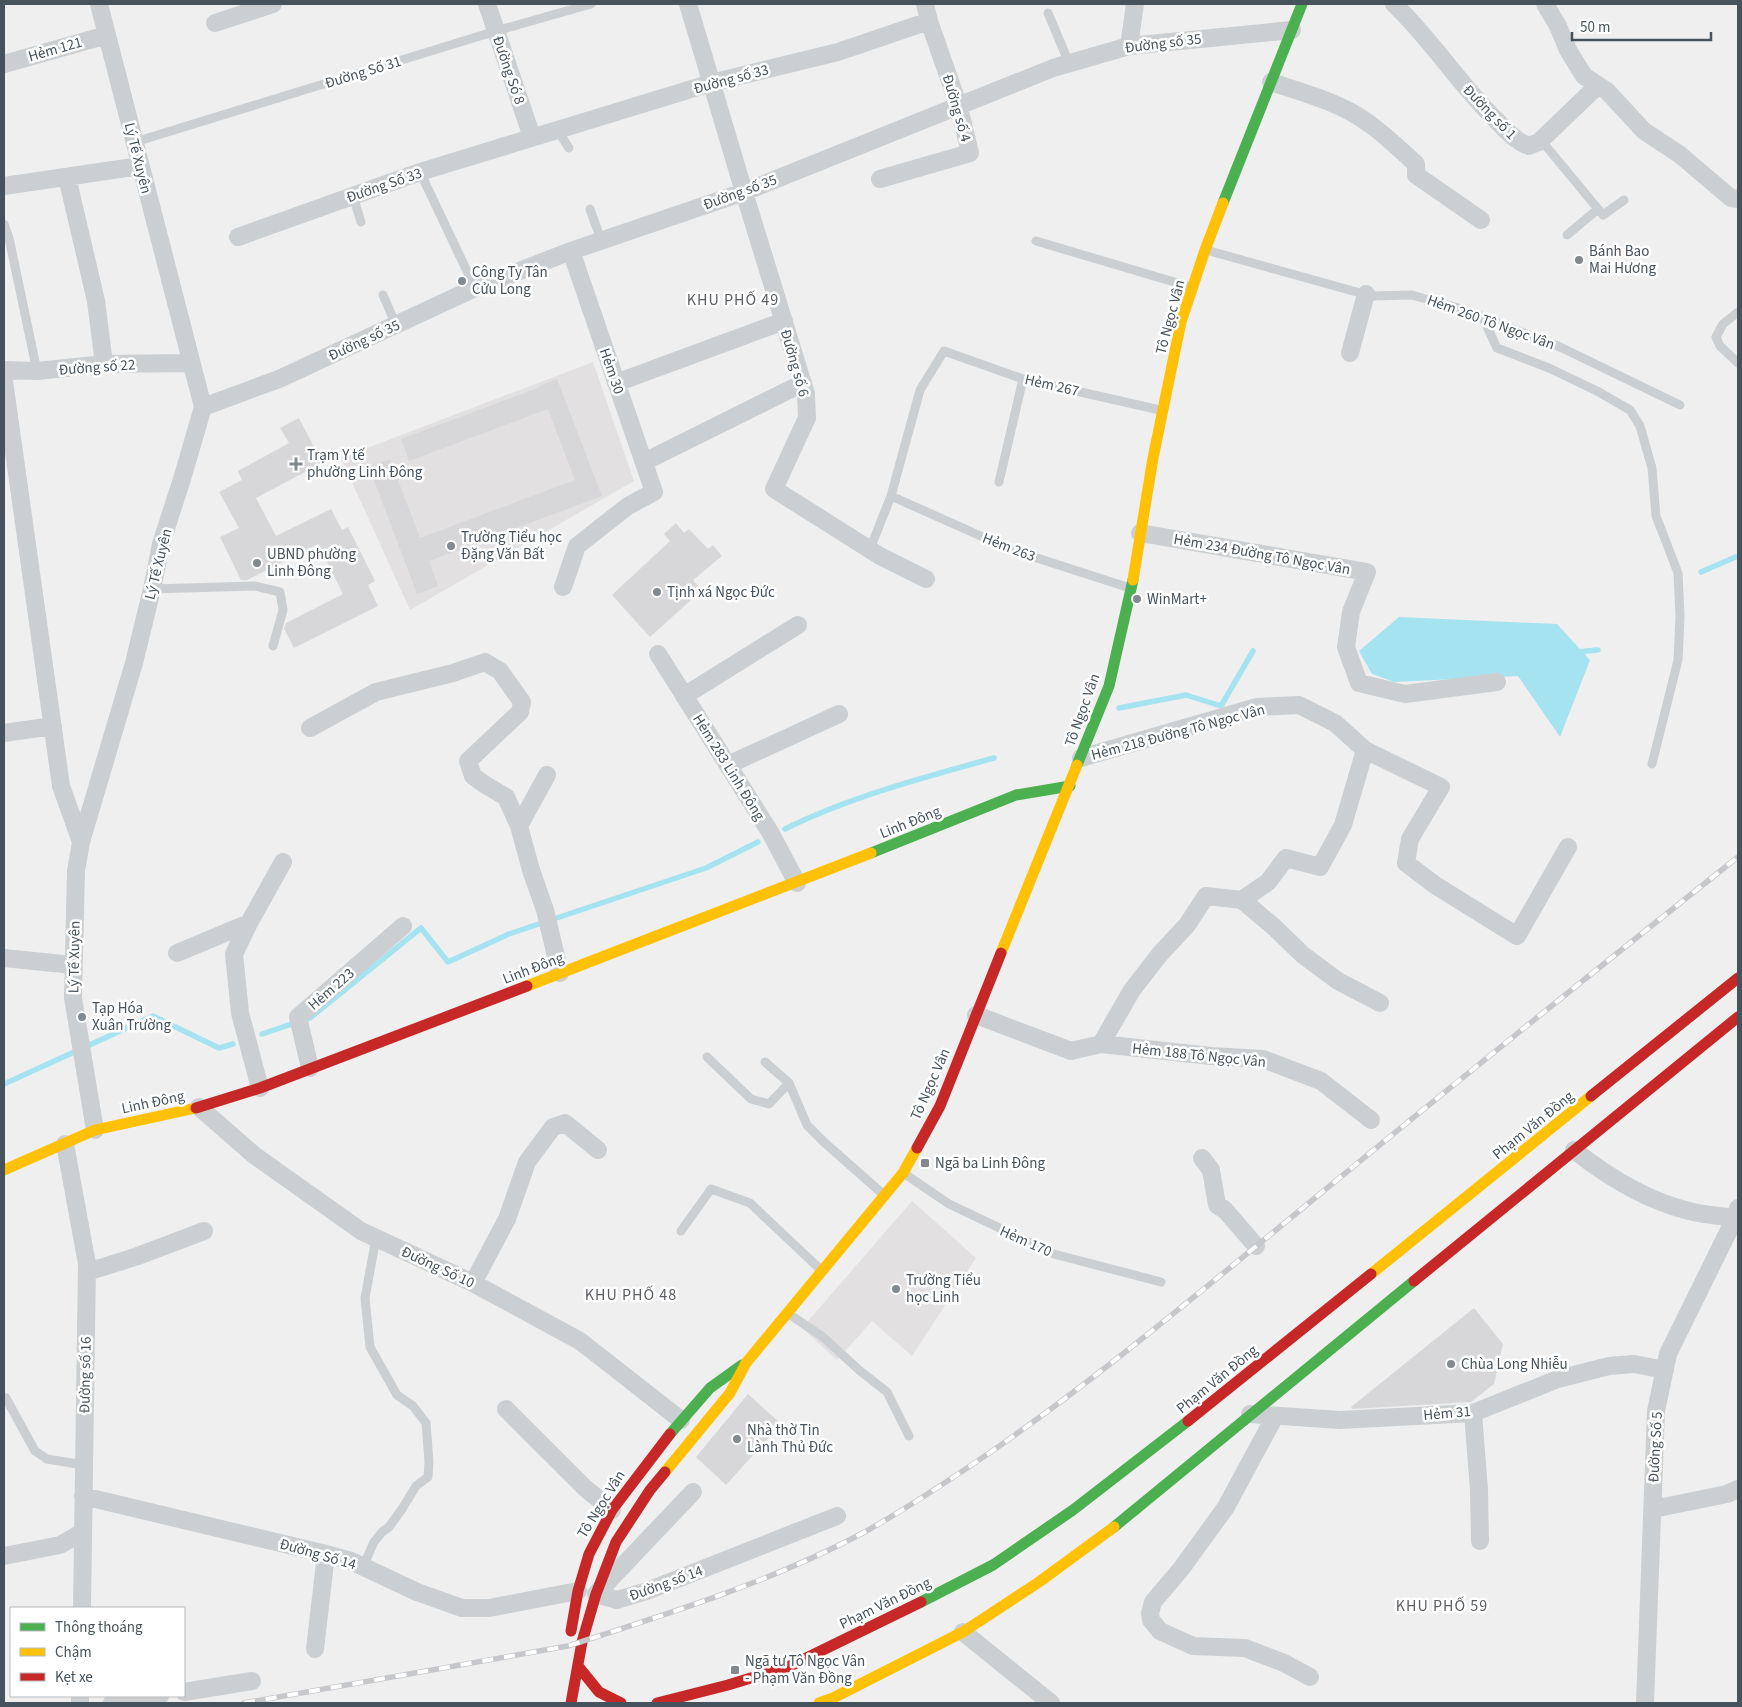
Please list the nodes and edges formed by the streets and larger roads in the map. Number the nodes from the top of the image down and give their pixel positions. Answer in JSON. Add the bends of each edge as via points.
{"nodes":[{"id":1,"x":99,"y":4,"type":"edge"},
{"id":2,"x":273,"y":4,"type":"edge"},
{"id":3,"x":487,"y":4,"type":"edge"},
{"id":4,"x":688,"y":4,"type":"edge"},
{"id":5,"x":1135,"y":4,"type":"edge"},
{"id":6,"x":1302,"y":4,"type":"edge"},
{"id":7,"x":1394,"y":4,"type":"edge"},
{"id":8,"x":1546,"y":4,"type":"edge"},
{"id":9,"x":927,"y":12,"type":"edge"},
{"id":10,"x":215,"y":23,"type":"dead end"},
{"id":11,"x":1292,"y":30,"type":"junction"},
{"id":12,"x":107,"y":35,"type":"junction"},
{"id":13,"x":1129,"y":46,"type":"junction"},
{"id":14,"x":4,"y":64,"type":"edge"},
{"id":15,"x":1271,"y":82,"type":"junction"},
{"id":16,"x":712,"y":83,"type":"junction"},
{"id":17,"x":1598,"y":87,"type":"junction"},
{"id":18,"x":959,"y":107,"type":"junction"},
{"id":19,"x":532,"y":137,"type":"junction"},
{"id":20,"x":140,"y":166,"type":"junction"},
{"id":21,"x":67,"y":176,"type":"junction"},
{"id":22,"x":880,"y":179,"type":"dead end"},
{"id":23,"x":4,"y":186,"type":"edge"},
{"id":24,"x":744,"y":192,"type":"junction"},
{"id":25,"x":1738,"y":199,"type":"edge"},
{"id":26,"x":1481,"y":220,"type":"dead end"},
{"id":27,"x":238,"y":237,"type":"dead end"},
{"id":28,"x":571,"y":251,"type":"junction"},
{"id":29,"x":1366,"y":294,"type":"road end"},
{"id":30,"x":784,"y":321,"type":"junction"},
{"id":31,"x":1350,"y":353,"type":"dead end"},
{"id":32,"x":191,"y":363,"type":"junction"},
{"id":33,"x":104,"y":364,"type":"junction"},
{"id":34,"x":4,"y":370,"type":"edge"},
{"id":35,"x":4,"y":381,"type":"edge"},
{"id":36,"x":616,"y":383,"type":"junction"},
{"id":37,"x":803,"y":383,"type":"junction"},
{"id":38,"x":203,"y":407,"type":"junction"},
{"id":39,"x":644,"y":462,"type":"junction"},
{"id":40,"x":1140,"y":534,"type":"junction"},
{"id":41,"x":926,"y":579,"type":"dead end"},
{"id":42,"x":564,"y":587,"type":"dead end"},
{"id":43,"x":798,"y":625,"type":"dead end"},
{"id":44,"x":658,"y":654,"type":"dead end"},
{"id":45,"x":1497,"y":682,"type":"dead end"},
{"id":46,"x":684,"y":696,"type":"junction"},
{"id":47,"x":839,"y":714,"type":"dead end"},
{"id":48,"x":53,"y":726,"type":"junction"},
{"id":49,"x":310,"y":728,"type":"dead end"},
{"id":50,"x":4,"y":734,"type":"edge"},
{"id":51,"x":1365,"y":750,"type":"junction"},
{"id":52,"x":1080,"y":758,"type":"junction"},
{"id":53,"x":728,"y":765,"type":"junction"},
{"id":54,"x":547,"y":775,"type":"dead end"},
{"id":55,"x":1070,"y":786,"type":"junction"},
{"id":56,"x":519,"y":826,"type":"junction"},
{"id":57,"x":81,"y":842,"type":"junction"},
{"id":58,"x":1568,"y":847,"type":"dead end"},
{"id":59,"x":283,"y":862,"type":"dead end"},
{"id":60,"x":797,"y":883,"type":"junction"},
{"id":61,"x":1242,"y":900,"type":"junction"},
{"id":62,"x":249,"y":923,"type":"junction"},
{"id":63,"x":403,"y":926,"type":"dead end"},
{"id":64,"x":177,"y":953,"type":"dead end"},
{"id":65,"x":4,"y":958,"type":"edge"},
{"id":66,"x":74,"y":965,"type":"junction"},
{"id":67,"x":560,"y":973,"type":"junction"},
{"id":68,"x":1738,"y":978,"type":"edge"},
{"id":69,"x":1380,"y":1003,"type":"dead end"},
{"id":70,"x":976,"y":1015,"type":"junction"},
{"id":71,"x":1738,"y":1017,"type":"edge"},
{"id":72,"x":1101,"y":1044,"type":"junction"},
{"id":73,"x":310,"y":1068,"type":"junction"},
{"id":74,"x":260,"y":1088,"type":"junction"},
{"id":75,"x":200,"y":1107,"type":"junction"},
{"id":76,"x":1371,"y":1120,"type":"dead end"},
{"id":77,"x":95,"y":1130,"type":"junction"},
{"id":78,"x":65,"y":1144,"type":"junction"},
{"id":79,"x":598,"y":1150,"type":"dead end"},
{"id":80,"x":1574,"y":1150,"type":"junction"},
{"id":81,"x":1202,"y":1158,"type":"dead end"},
{"id":82,"x":4,"y":1170,"type":"edge"},
{"id":83,"x":1737,"y":1213,"type":"edge"},
{"id":84,"x":204,"y":1231,"type":"dead end"},
{"id":85,"x":1256,"y":1246,"type":"dead end"},
{"id":86,"x":87,"y":1272,"type":"junction"},
{"id":87,"x":473,"y":1283,"type":"junction"},
{"id":88,"x":746,"y":1362,"type":"junction"},
{"id":89,"x":1665,"y":1370,"type":"junction"},
{"id":90,"x":506,"y":1409,"type":"dead end"},
{"id":91,"x":1473,"y":1413,"type":"junction"},
{"id":92,"x":1250,"y":1414,"type":"junction"},
{"id":93,"x":1276,"y":1416,"type":"junction"},
{"id":94,"x":682,"y":1420,"type":"junction"},
{"id":95,"x":1738,"y":1489,"type":"edge"},
{"id":96,"x":693,"y":1492,"type":"dead end"},
{"id":97,"x":83,"y":1496,"type":"junction"},
{"id":98,"x":1653,"y":1509,"type":"junction"},
{"id":99,"x":612,"y":1510,"type":"junction"},
{"id":100,"x":837,"y":1516,"type":"dead end"},
{"id":101,"x":83,"y":1532,"type":"junction"},
{"id":102,"x":1480,"y":1541,"type":"dead end"},
{"id":103,"x":326,"y":1554,"type":"junction"},
{"id":104,"x":4,"y":1556,"type":"edge"},
{"id":105,"x":578,"y":1590,"type":"junction"},
{"id":106,"x":596,"y":1594,"type":"junction"},
{"id":107,"x":82,"y":1607,"type":"edge"},
{"id":108,"x":963,"y":1632,"type":"junction"},
{"id":109,"x":568,"y":1646,"type":"dead end"},
{"id":110,"x":315,"y":1649,"type":"dead end"},
{"id":111,"x":578,"y":1666,"type":"junction"},
{"id":112,"x":1310,"y":1676,"type":"dead end"},
{"id":113,"x":252,"y":1681,"type":"dead end"},
{"id":114,"x":185,"y":1692,"type":"edge"},
{"id":115,"x":153,"y":1697,"type":"edge"},
{"id":116,"x":112,"y":1703,"type":"edge"},
{"id":117,"x":571,"y":1703,"type":"edge"},
{"id":118,"x":621,"y":1703,"type":"edge"},
{"id":119,"x":656,"y":1703,"type":"edge"},
{"id":120,"x":818,"y":1703,"type":"edge"},
{"id":121,"x":1051,"y":1703,"type":"edge"},
{"id":122,"x":1645,"y":1703,"type":"edge"}],
"edges":[{"from":1,"to":12,"type":"street","name":"Lý Tế Xuyên"},
{"from":2,"to":10,"type":"street"},
{"from":3,"to":19,"type":"street","name":"Đường Só 8"},
{"from":4,"to":16,"type":"street","name":"Đường số 6"},
{"from":5,"to":13,"type":"street"},
{"from":6,"to":11,"type":"main road","name":"Tô Ngọc Vân"},
{"from":7,"to":17,"type":"street","name":"Đường số 1","via":[[1412,21],[1478,102],[1519,143],[1529,146],[1542,140]]},
{"from":8,"to":17,"type":"street","via":[[1584,76]]},
{"from":9,"to":16,"type":"street","name":"Đường số 33","via":[[838,52]]},
{"from":9,"to":18,"type":"street","name":"Đường số 4"},
{"from":11,"to":13,"type":"street","name":"Đường số 35"},
{"from":11,"to":15,"type":"main road","name":"Tô Ngọc Vân"},
{"from":12,"to":14,"type":"street","name":"Hẻm 121"},
{"from":12,"to":20,"type":"street","name":"Lý Tế Xuyên"},
{"from":13,"to":18,"type":"street","name":"Đường số 35","via":[[1053,68]]},
{"from":15,"to":26,"type":"street","via":[[1325,100],[1357,116],[1416,164],[1416,175]]},
{"from":15,"to":40,"type":"main road","name":"Tô Ngọc Vân","via":[[1205,250],[1181,322]]},
{"from":16,"to":19,"type":"street","name":"Đường số 33"},
{"from":16,"to":24,"type":"street","name":"Đường số 6"},
{"from":17,"to":25,"type":"street","via":[[1607,91],[1644,132],[1679,154],[1731,198]]},
{"from":18,"to":22,"type":"street","name":"Đường số 4","via":[[970,153]]},
{"from":18,"to":24,"type":"street","name":"Đường số 35"},
{"from":19,"to":27,"type":"street","name":"Đường Số 33","via":[[420,172]]},
{"from":20,"to":21,"type":"street"},
{"from":20,"to":32,"type":"street","name":"Lý Tế Xuyên"},
{"from":21,"to":23,"type":"street"},
{"from":21,"to":33,"type":"street","via":[[96,301]]},
{"from":24,"to":28,"type":"street","name":"Đường số 35"},
{"from":24,"to":30,"type":"street","name":"Đường số 6"},
{"from":28,"to":36,"type":"street","name":"Hẻm 30"},
{"from":28,"to":38,"type":"street","name":"Đường số 35","via":[[475,288],[279,379]]},
{"from":29,"to":31,"type":"street"},
{"from":30,"to":36,"type":"street"},
{"from":30,"to":37,"type":"street","name":"Đường số 6"},
{"from":32,"to":33,"type":"street","name":"Đường số 22"},
{"from":32,"to":38,"type":"street","name":"Lý Tế Xuyên"},
{"from":33,"to":34,"type":"street","name":"Đường số 22","via":[[37,371]]},
{"from":35,"to":48,"type":"street"},
{"from":36,"to":39,"type":"street","name":"Hẻm 30"},
{"from":37,"to":39,"type":"street"},
{"from":37,"to":41,"type":"street","name":"Đường số 6","via":[[806,418],[774,489],[870,549]]},
{"from":38,"to":57,"type":"street","name":"Lý Tế Xuyên","via":[[161,544],[134,662]]},
{"from":39,"to":42,"type":"street","name":"Hẻm 30","via":[[654,492],[628,506],[577,546]]},
{"from":40,"to":45,"type":"street","name":"Hẻm 234 Đường Tô Ngọc Vân","via":[[1367,572],[1351,612],[1346,647],[1359,683],[1405,694]]},
{"from":40,"to":52,"type":"main road","name":"Tô Ngọc Vân","via":[[1132,589],[1109,686]]},
{"from":43,"to":46,"type":"street"},
{"from":44,"to":46,"type":"street","name":"Hẻm 283 Linh Đông"},
{"from":46,"to":53,"type":"street","name":"Hẻm 283 Linh Đông"},
{"from":47,"to":53,"type":"street"},
{"from":48,"to":50,"type":"street"},
{"from":48,"to":57,"type":"street","via":[[61,786]]},
{"from":49,"to":56,"type":"street","via":[[376,692],[485,662],[500,671],[522,702],[520,712],[468,762],[473,776],[506,797]]},
{"from":51,"to":52,"type":"street","name":"Hẻm 218 Đường Tô Ngọc Vân","via":[[1335,723],[1299,705],[1257,707]]},
{"from":51,"to":58,"type":"street","name":"Hẻm 218 Đường Tô Ngọc Vân","via":[[1441,787],[1410,839],[1406,863],[1517,936]]},
{"from":51,"to":61,"type":"street","via":[[1343,825],[1320,866],[1286,858],[1268,882]]},
{"from":52,"to":55,"type":"main road","name":"Tô Ngọc Vân"},
{"from":53,"to":60,"type":"street","name":"Hẻm 283 Linh Đông"},
{"from":54,"to":56,"type":"street"},
{"from":55,"to":60,"type":"main road","name":"Linh Đông","via":[[1016,795]]},
{"from":55,"to":70,"type":"main road","name":"Tô Ngọc Vân"},
{"from":56,"to":67,"type":"street","via":[[546,910]]},
{"from":57,"to":66,"type":"street","name":"Lý Tế Xuyên","via":[[76,871]]},
{"from":59,"to":62,"type":"street"},
{"from":60,"to":67,"type":"main road","name":"Linh Đông"},
{"from":61,"to":69,"type":"street","via":[[1303,955],[1338,980]]},
{"from":61,"to":72,"type":"street","via":[[1206,896],[1187,925],[1132,990]]},
{"from":62,"to":64,"type":"street"},
{"from":62,"to":74,"type":"street","via":[[234,954],[240,1013]]},
{"from":63,"to":73,"type":"street","name":"Hẻm 223","via":[[300,1023]]},
{"from":65,"to":66,"type":"street"},
{"from":66,"to":77,"type":"street","name":"Lý Tế Xuyên","via":[[73,998]]},
{"from":67,"to":73,"type":"main road","name":"Linh Đông"},
{"from":68,"to":119,"type":"main road","name":"Phạm Văn Đồng","via":[[1167,1438],[1073,1510],[993,1565],[790,1666]]},
{"from":70,"to":72,"type":"street","name":"Hẻm 188 Tô Ngọc Vân","via":[[1071,1051]]},
{"from":70,"to":88,"type":"main road","name":"Tô Ngọc Vân","via":[[940,1106],[903,1172]]},
{"from":71,"to":80,"type":"main road"},
{"from":72,"to":76,"type":"street","name":"Hẻm 188 Tô Ngọc Vân","via":[[1263,1059],[1321,1081]]},
{"from":73,"to":74,"type":"main road","name":"Linh Đông"},
{"from":74,"to":75,"type":"main road","name":"Linh Đông"},
{"from":75,"to":77,"type":"main road","name":"Linh Đông"},
{"from":75,"to":87,"type":"street","name":"Đường Số 10","via":[[254,1155],[361,1231]]},
{"from":77,"to":78,"type":"main road","name":"Linh Đông"},
{"from":78,"to":82,"type":"main road","name":"Linh Đông"},
{"from":78,"to":86,"type":"street","name":"Đường số 16"},
{"from":79,"to":87,"type":"street","via":[[566,1123],[553,1127],[527,1162],[507,1219]]},
{"from":80,"to":83,"type":"street","via":[[1645,1196],[1692,1212]]},
{"from":80,"to":92,"type":"main road"},
{"from":81,"to":85,"type":"street","via":[[1211,1170],[1217,1205]]},
{"from":83,"to":89,"type":"street","name":"Đường Số 5","via":[[1668,1354]]},
{"from":84,"to":86,"type":"street"},
{"from":86,"to":97,"type":"street","name":"Đường số 16"},
{"from":87,"to":94,"type":"street","name":"Đường Số 10","via":[[580,1341]]},
{"from":88,"to":94,"type":"main road","name":"Tô Ngọc Vân","via":[[710,1388]]},
{"from":88,"to":106,"type":"main road","name":"Tô Ngọc Vân","via":[[730,1393],[650,1490],[616,1542]]},
{"from":89,"to":91,"type":"street","name":"Hẻm 31","via":[[1634,1364],[1609,1366],[1558,1379]]},
{"from":89,"to":98,"type":"street","name":"Đường Số 5","via":[[1656,1411]]},
{"from":90,"to":99,"type":"street","via":[[585,1488]]},
{"from":91,"to":93,"type":"street","name":"Hẻm 31","via":[[1340,1420]]},
{"from":91,"to":102,"type":"street"},
{"from":92,"to":93,"type":"street","name":"Hẻm 31"},
{"from":92,"to":108,"type":"main road","via":[[1125,1519]]},
{"from":93,"to":112,"type":"street","via":[[1226,1507],[1153,1602],[1150,1613],[1151,1620],[1160,1631],[1193,1646],[1245,1648]]},
{"from":94,"to":99,"type":"main road","name":"Tô Ngọc Vân"},
{"from":95,"to":98,"type":"street"},
{"from":96,"to":106,"type":"street","name":"Đường số 14"},
{"from":97,"to":101,"type":"street","name":"Đường số 16"},
{"from":97,"to":103,"type":"street","name":"Đường Số 14"},
{"from":98,"to":122,"type":"street","name":"Đường Số 5"},
{"from":99,"to":105,"type":"main road","name":"Tô Ngọc Vân","via":[[589,1554]]},
{"from":100,"to":106,"type":"street","name":"Đường số 14","via":[[647,1591],[617,1600]]},
{"from":101,"to":104,"type":"street","via":[[60,1545]]},
{"from":101,"to":107,"type":"street","name":"Đường số 16"},
{"from":103,"to":105,"type":"street","name":"Đường Số 14","via":[[351,1561],[417,1592],[462,1608],[489,1608]]},
{"from":103,"to":110,"type":"street"},
{"from":105,"to":109,"type":"main road","name":"Tô Ngọc Vân"},
{"from":106,"to":111,"type":"main road","name":"Tô Ngọc Vân"},
{"from":108,"to":120,"type":"main road"},
{"from":108,"to":121,"type":"street"},
{"from":111,"to":117,"type":"main road","name":"Tô Ngọc Vân"},
{"from":111,"to":118,"type":"main road","via":[[600,1692]]},
{"from":113,"to":114,"type":"street"},
{"from":115,"to":116,"type":"street"}]}
